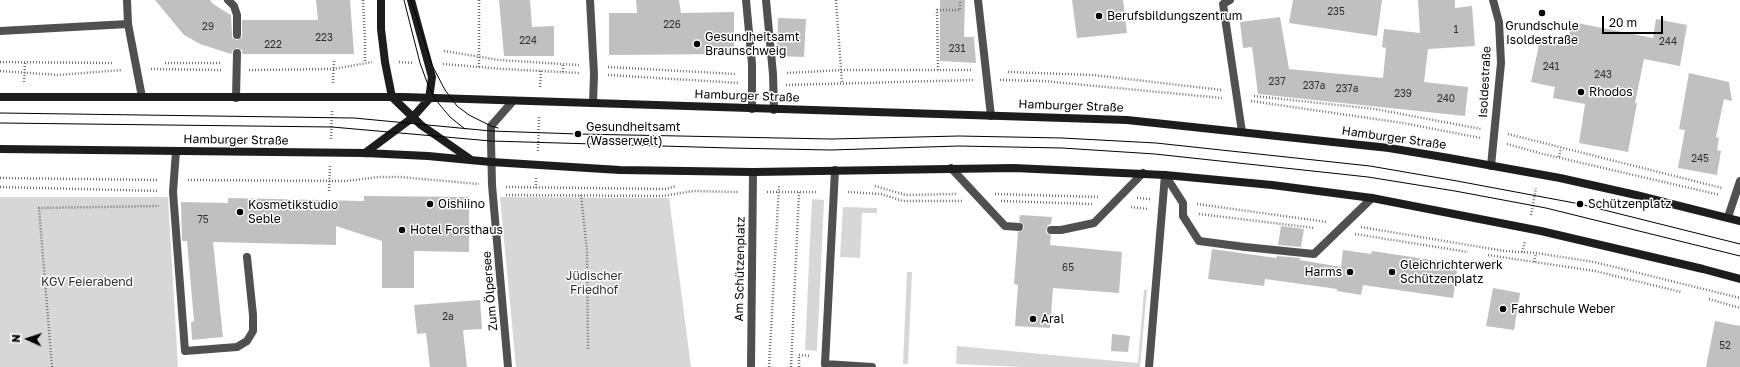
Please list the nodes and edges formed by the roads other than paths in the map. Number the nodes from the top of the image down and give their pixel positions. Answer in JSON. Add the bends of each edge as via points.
{"nodes":[{"id":1,"x":127,"y":0,"type":"edge"},
{"id":2,"x":228,"y":0,"type":"edge"},
{"id":3,"x":381,"y":0,"type":"edge"},
{"id":4,"x":411,"y":0,"type":"edge"},
{"id":5,"x":590,"y":0,"type":"edge"},
{"id":6,"x":746,"y":0,"type":"edge"},
{"id":7,"x":766,"y":0,"type":"edge"},
{"id":8,"x":978,"y":0,"type":"edge"},
{"id":9,"x":1230,"y":0,"type":"edge"},
{"id":10,"x":1493,"y":0,"type":"edge"},
{"id":11,"x":128,"y":24,"type":"junction"},
{"id":12,"x":0,"y":31,"type":"edge"},
{"id":13,"x":237,"y":35,"type":"dead end"},
{"id":14,"x":237,"y":52,"type":"dead end"},
{"id":15,"x":0,"y":97,"type":"edge"},
{"id":16,"x":142,"y":97,"type":"junction"},
{"id":17,"x":392,"y":97,"type":"junction"},
{"id":18,"x":236,"y":98,"type":"junction"},
{"id":19,"x":429,"y":99,"type":"junction"},
{"id":20,"x":513,"y":101,"type":"junction"},
{"id":21,"x":593,"y":103,"type":"junction"},
{"id":22,"x":752,"y":109,"type":"junction"},
{"id":23,"x":774,"y":110,"type":"junction"},
{"id":24,"x":991,"y":116,"type":"junction"},
{"id":25,"x":412,"y":118,"type":"junction"},
{"id":26,"x":1242,"y":132,"type":"junction"},
{"id":27,"x":0,"y":149,"type":"edge"},
{"id":28,"x":176,"y":151,"type":"junction"},
{"id":29,"x":365,"y":153,"type":"junction"},
{"id":30,"x":471,"y":160,"type":"junction"},
{"id":31,"x":491,"y":162,"type":"junction"},
{"id":32,"x":1491,"y":166,"type":"junction"},
{"id":33,"x":951,"y":168,"type":"junction"},
{"id":34,"x":835,"y":170,"type":"junction"},
{"id":35,"x":753,"y":172,"type":"junction"},
{"id":36,"x":1143,"y":174,"type":"junction"},
{"id":37,"x":1165,"y":175,"type":"junction"},
{"id":38,"x":1740,"y":181,"type":"edge"},
{"id":39,"x":1372,"y":198,"type":"junction"},
{"id":40,"x":1728,"y":217,"type":"junction"},
{"id":41,"x":1740,"y":221,"type":"edge"},
{"id":42,"x":1019,"y":227,"type":"dead end"},
{"id":43,"x":1051,"y":230,"type":"dead end"},
{"id":44,"x":247,"y":257,"type":"dead end"},
{"id":45,"x":1740,"y":279,"type":"edge"},
{"id":46,"x":508,"y":367,"type":"edge"},
{"id":47,"x":751,"y":367,"type":"edge"},
{"id":48,"x":872,"y":367,"type":"edge"},
{"id":49,"x":1149,"y":367,"type":"edge"}],
"edges":[{"from":1,"to":11,"type":"street"},
{"from":2,"to":13,"type":"street","via":[[234,6],[237,15]]},
{"from":3,"to":17,"type":"main road","via":[[385,62]]},
{"from":4,"to":19,"type":"main road","via":[[432,77]]},
{"from":5,"to":21,"type":"street"},
{"from":6,"to":22,"type":"street","via":[[752,64]]},
{"from":7,"to":23,"type":"street"},
{"from":8,"to":24,"type":"street"},
{"from":9,"to":26,"type":"street","via":[[1223,4]]},
{"from":10,"to":32,"type":"street","name":"Isoldestraße","via":[[1499,22],[1500,63]]},
{"from":11,"to":12,"type":"street"},
{"from":11,"to":16,"type":"street"},
{"from":14,"to":18,"type":"street"},
{"from":15,"to":16,"type":"main road","name":"Hamburger Straße"},
{"from":16,"to":18,"type":"main road","name":"Hamburger Straße"},
{"from":17,"to":18,"type":"main road","name":"Hamburger Straße"},
{"from":17,"to":19,"type":"main road","name":"Hamburger Straße"},
{"from":17,"to":25,"type":"main road","name":"Hamburger Straße"},
{"from":19,"to":20,"type":"main road","name":"Hamburger Straße"},
{"from":19,"to":25,"type":"main road"},
{"from":20,"to":21,"type":"main road","name":"Hamburger Straße"},
{"from":20,"to":31,"type":"street","name":"Zum Ölpersee","via":[[491,126]]},
{"from":21,"to":22,"type":"main road","name":"Hamburger Straße"},
{"from":22,"to":23,"type":"main road","name":"Hamburger Straße"},
{"from":23,"to":24,"type":"main road","name":"Hamburger Straße"},
{"from":24,"to":26,"type":"main road","name":"Hamburger Straße","via":[[1127,120]]},
{"from":25,"to":29,"type":"main road"},
{"from":25,"to":30,"type":"main road","name":"Hamburger Straße"},
{"from":26,"to":32,"type":"main road","name":"Hamburger Straße","via":[[1389,148]]},
{"from":27,"to":28,"type":"main road","name":"Hamburger Straße"},
{"from":28,"to":29,"type":"main road","name":"Hamburger Straße"},
{"from":28,"to":44,"type":"street","via":[[173,192],[185,351],[237,347],[247,341],[253,331],[253,315]]},
{"from":29,"to":30,"type":"main road","name":"Hamburger Straße"},
{"from":30,"to":31,"type":"main road","name":"Hamburger Straße"},
{"from":31,"to":35,"type":"main road","name":"Hamburger Straße","via":[[620,170]]},
{"from":31,"to":46,"type":"street","name":"Zum Ölpersee"},
{"from":32,"to":40,"type":"main road","name":"Hamburger Straße","via":[[1636,194]]},
{"from":33,"to":34,"type":"main road","name":"Hamburger Straße"},
{"from":33,"to":36,"type":"main road","name":"Hamburger Straße"},
{"from":33,"to":42,"type":"street","via":[[1005,226]]},
{"from":34,"to":35,"type":"main road","name":"Hamburger Straße"},
{"from":34,"to":48,"type":"street","via":[[826,360]]},
{"from":35,"to":47,"type":"street","name":"Am Schützenplatz"},
{"from":36,"to":37,"type":"main road","name":"Hamburger Straße"},
{"from":36,"to":43,"type":"street","via":[[1094,223]]},
{"from":37,"to":39,"type":"main road","name":"Hamburger Straße"},
{"from":37,"to":39,"type":"street","via":[[1183,202],[1183,216],[1199,241],[1314,254]]},
{"from":37,"to":49,"type":"street"},
{"from":38,"to":40,"type":"street"},
{"from":39,"to":45,"type":"main road","name":"Hamburger Straße","via":[[1528,229]]},
{"from":40,"to":41,"type":"main road","name":"Hamburger Straße"}]}
